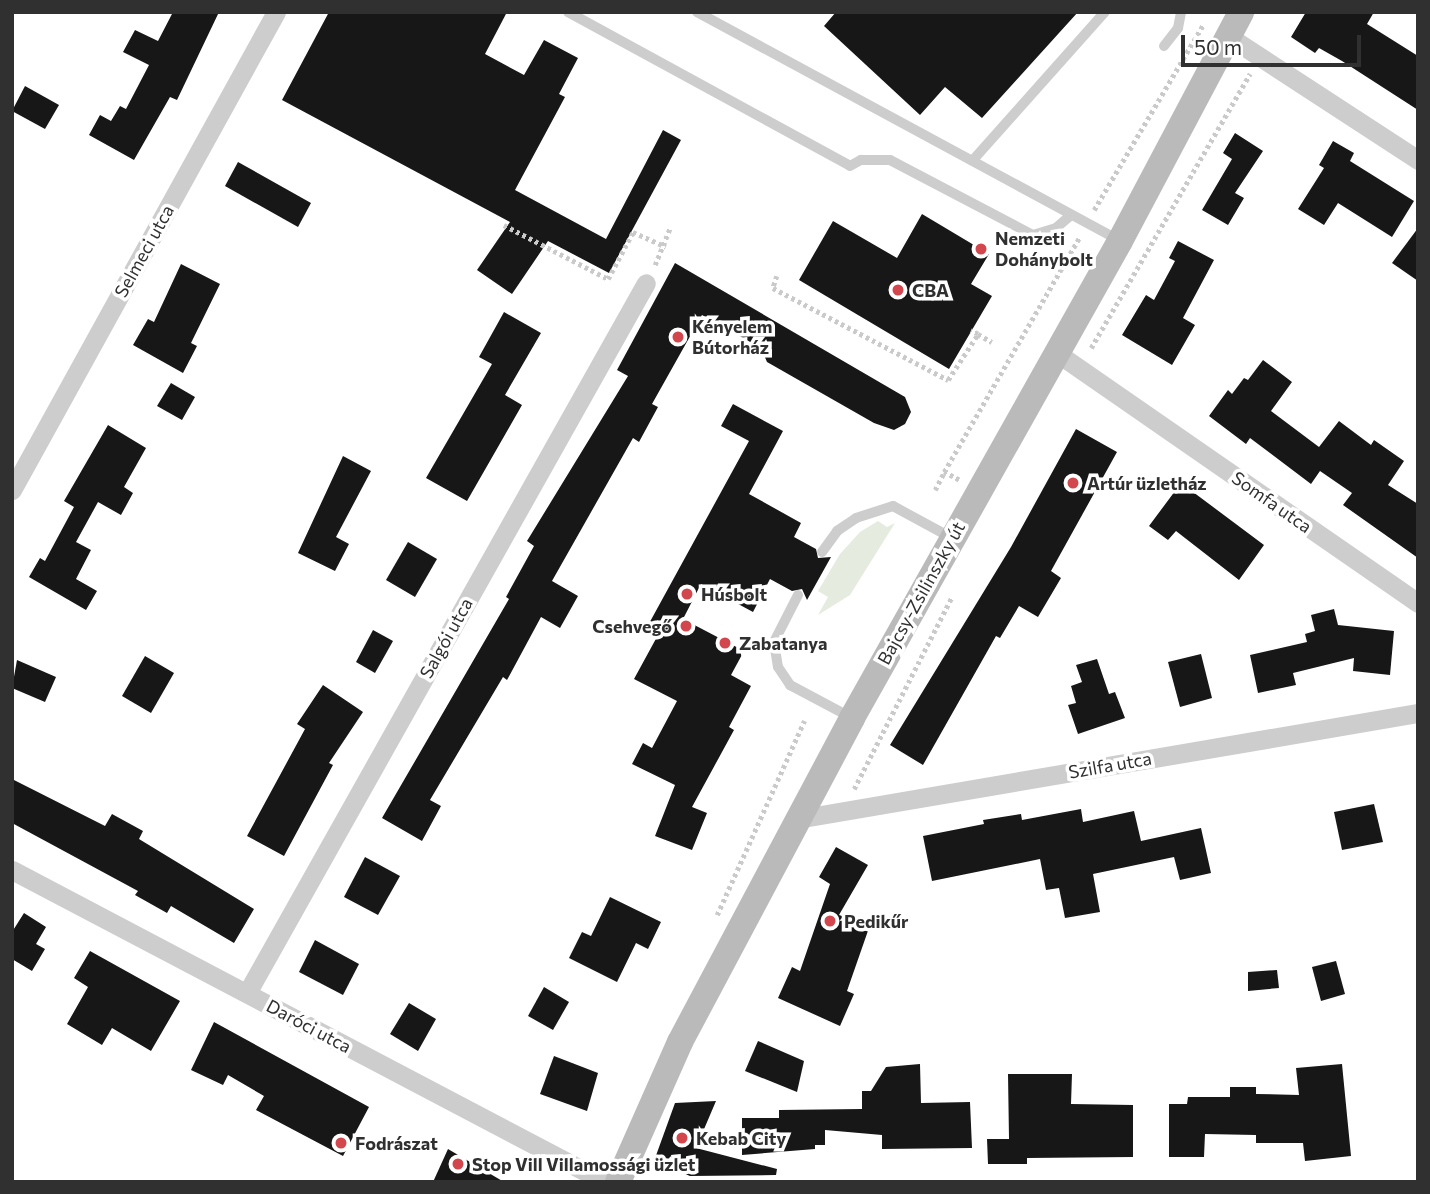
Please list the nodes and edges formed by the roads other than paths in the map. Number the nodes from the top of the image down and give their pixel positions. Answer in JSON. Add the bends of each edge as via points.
{"nodes":[{"id":1,"x":276,"y":12,"type":"edge"},
{"id":2,"x":568,"y":12,"type":"edge"},
{"id":3,"x":697,"y":12,"type":"edge"},
{"id":4,"x":1105,"y":12,"type":"edge"},
{"id":5,"x":1181,"y":12,"type":"edge"},
{"id":6,"x":1241,"y":12,"type":"edge"},
{"id":7,"x":1238,"y":42,"type":"junction"},
{"id":8,"x":1164,"y":46,"type":"dead end"},
{"id":9,"x":973,"y":160,"type":"junction"},
{"id":10,"x":1418,"y":160,"type":"edge"},
{"id":11,"x":1071,"y":215,"type":"junction"},
{"id":12,"x":1120,"y":241,"type":"junction"},
{"id":13,"x":646,"y":283,"type":"road end"},
{"id":14,"x":1056,"y":353,"type":"junction"},
{"id":15,"x":12,"y":490,"type":"edge"},
{"id":16,"x":951,"y":537,"type":"junction"},
{"id":17,"x":821,"y":552,"type":"dead end"},
{"id":18,"x":798,"y":595,"type":"dead end"},
{"id":19,"x":1418,"y":603,"type":"edge"},
{"id":20,"x":1418,"y":712,"type":"edge"},
{"id":21,"x":852,"y":718,"type":"junction"},
{"id":22,"x":803,"y":818,"type":"junction"},
{"id":23,"x":12,"y":870,"type":"edge"},
{"id":24,"x":247,"y":993,"type":"junction"},
{"id":25,"x":605,"y":1182,"type":"edge"},
{"id":26,"x":618,"y":1182,"type":"edge"}],
"edges":[{"from":1,"to":15,"type":"street","name":"Selmeci utca"},
{"from":2,"to":11,"type":"lane","via":[[850,166],[861,160],[890,160],[1033,235],[1056,228]]},
{"from":3,"to":9,"type":"lane"},
{"from":4,"to":9,"type":"lane"},
{"from":5,"to":8,"type":"lane","via":[[1178,29]]},
{"from":6,"to":7,"type":"main road","name":"Bajcsy-Zsilinszky út"},
{"from":7,"to":10,"type":"street"},
{"from":7,"to":12,"type":"main road","name":"Bajcsy-Zsilinszky út"},
{"from":9,"to":11,"type":"lane"},
{"from":11,"to":12,"type":"lane"},
{"from":12,"to":14,"type":"main road","name":"Bajcsy-Zsilinszky út"},
{"from":13,"to":24,"type":"street","name":"Salgói utca"},
{"from":14,"to":16,"type":"main road","name":"Bajcsy-Zsilinszky út"},
{"from":14,"to":19,"type":"street","name":"Somfa utca"},
{"from":16,"to":17,"type":"lane","via":[[893,506],[856,518],[837,531]]},
{"from":16,"to":21,"type":"main road","name":"Bajcsy-Zsilinszky út"},
{"from":18,"to":21,"type":"lane","via":[[774,642],[778,667],[790,685]]},
{"from":20,"to":22,"type":"street","name":"Szilfa utca"},
{"from":21,"to":22,"type":"main road","name":"Bajcsy-Zsilinszky út"},
{"from":22,"to":26,"type":"main road","name":"Bajcsy-Zsilinszky út","via":[[680,1042]]},
{"from":23,"to":24,"type":"street","name":"Daróci utca"},
{"from":24,"to":25,"type":"street","name":"Daróci utca"}]}
